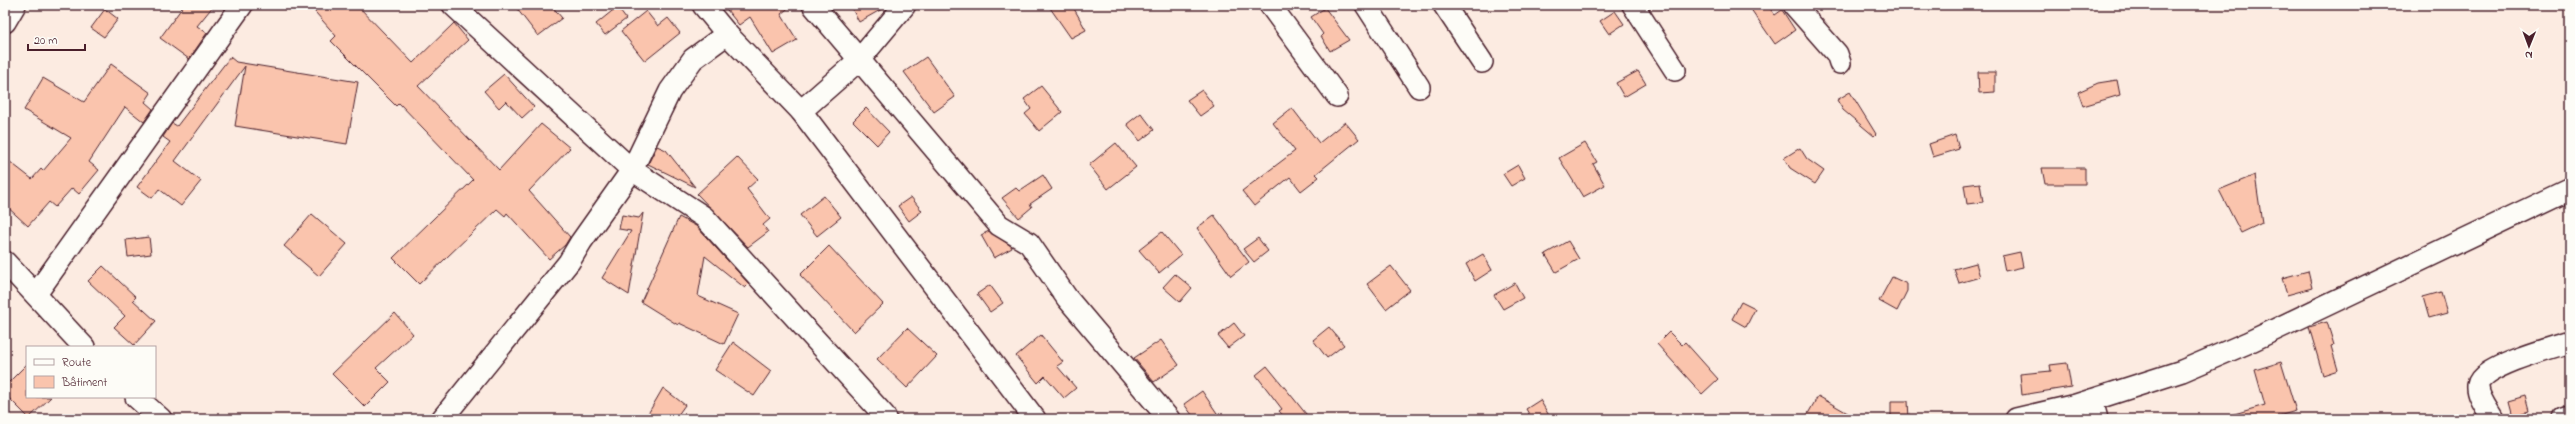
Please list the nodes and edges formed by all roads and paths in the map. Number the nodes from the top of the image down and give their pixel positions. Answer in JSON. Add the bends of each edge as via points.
{"nodes":[{"id":1,"x":15,"y":5,"type":"edge"},
{"id":2,"x":242,"y":5,"type":"edge"},
{"id":3,"x":453,"y":5,"type":"edge"},
{"id":4,"x":703,"y":5,"type":"edge"},
{"id":5,"x":813,"y":5,"type":"edge"},
{"id":6,"x":905,"y":5,"type":"edge"},
{"id":7,"x":1270,"y":5,"type":"edge"},
{"id":8,"x":1366,"y":5,"type":"edge"},
{"id":9,"x":1444,"y":5,"type":"edge"},
{"id":10,"x":1633,"y":5,"type":"edge"},
{"id":11,"x":1794,"y":5,"type":"edge"},
{"id":12,"x":5,"y":22,"type":"edge"},
{"id":13,"x":727,"y":34,"type":"junction"},
{"id":14,"x":859,"y":60,"type":"junction"},
{"id":15,"x":1482,"y":62,"type":"dead end"},
{"id":16,"x":1840,"y":63,"type":"dead end"},
{"id":17,"x":1675,"y":70,"type":"dead end"},
{"id":18,"x":1419,"y":87,"type":"dead end"},
{"id":19,"x":1337,"y":96,"type":"dead end"},
{"id":20,"x":801,"y":111,"type":"junction"},
{"id":21,"x":632,"y":170,"type":"junction"},
{"id":22,"x":2570,"y":188,"type":"edge"},
{"id":23,"x":5,"y":262,"type":"edge"},
{"id":24,"x":36,"y":294,"type":"junction"},
{"id":25,"x":2570,"y":342,"type":"edge"},
{"id":26,"x":83,"y":346,"type":"edge"},
{"id":27,"x":137,"y":398,"type":"edge"},
{"id":28,"x":2094,"y":410,"type":"edge"},
{"id":29,"x":2570,"y":417,"type":"edge"},
{"id":30,"x":161,"y":419,"type":"edge"},
{"id":31,"x":442,"y":419,"type":"edge"},
{"id":32,"x":886,"y":419,"type":"edge"},
{"id":33,"x":1035,"y":419,"type":"edge"},
{"id":34,"x":1169,"y":419,"type":"edge"},
{"id":35,"x":2016,"y":419,"type":"edge"},
{"id":36,"x":2493,"y":419,"type":"edge"},
{"id":37,"x":2564,"y":419,"type":"edge"}],
"edges":[{"from":1,"to":12,"type":"street"},
{"from":2,"to":24,"type":"street"},
{"from":3,"to":21,"type":"street"},
{"from":4,"to":13,"type":"street"},
{"from":5,"to":14,"type":"street"},
{"from":6,"to":14,"type":"street"},
{"from":7,"to":19,"type":"street"},
{"from":8,"to":18,"type":"street"},
{"from":9,"to":15,"type":"street"},
{"from":10,"to":17,"type":"street"},
{"from":11,"to":16,"type":"street","via":[[1837,54]]},
{"from":13,"to":20,"type":"street"},
{"from":13,"to":21,"type":"street","via":[[693,59],[670,91]]},
{"from":14,"to":20,"type":"street"},
{"from":14,"to":34,"type":"street","via":[[1000,225],[1029,243],[1067,298]]},
{"from":20,"to":33,"type":"street"},
{"from":21,"to":31,"type":"street","via":[[569,262]]},
{"from":21,"to":32,"type":"street","via":[[704,217]]},
{"from":22,"to":28,"type":"street","via":[[2247,343]]},
{"from":23,"to":24,"type":"street"},
{"from":24,"to":26,"type":"street"},
{"from":25,"to":36,"type":"street","via":[[2502,365],[2482,377],[2478,385],[2480,394]]},
{"from":27,"to":30,"type":"street"},
{"from":28,"to":35,"type":"street"},
{"from":29,"to":37,"type":"street"}]}
